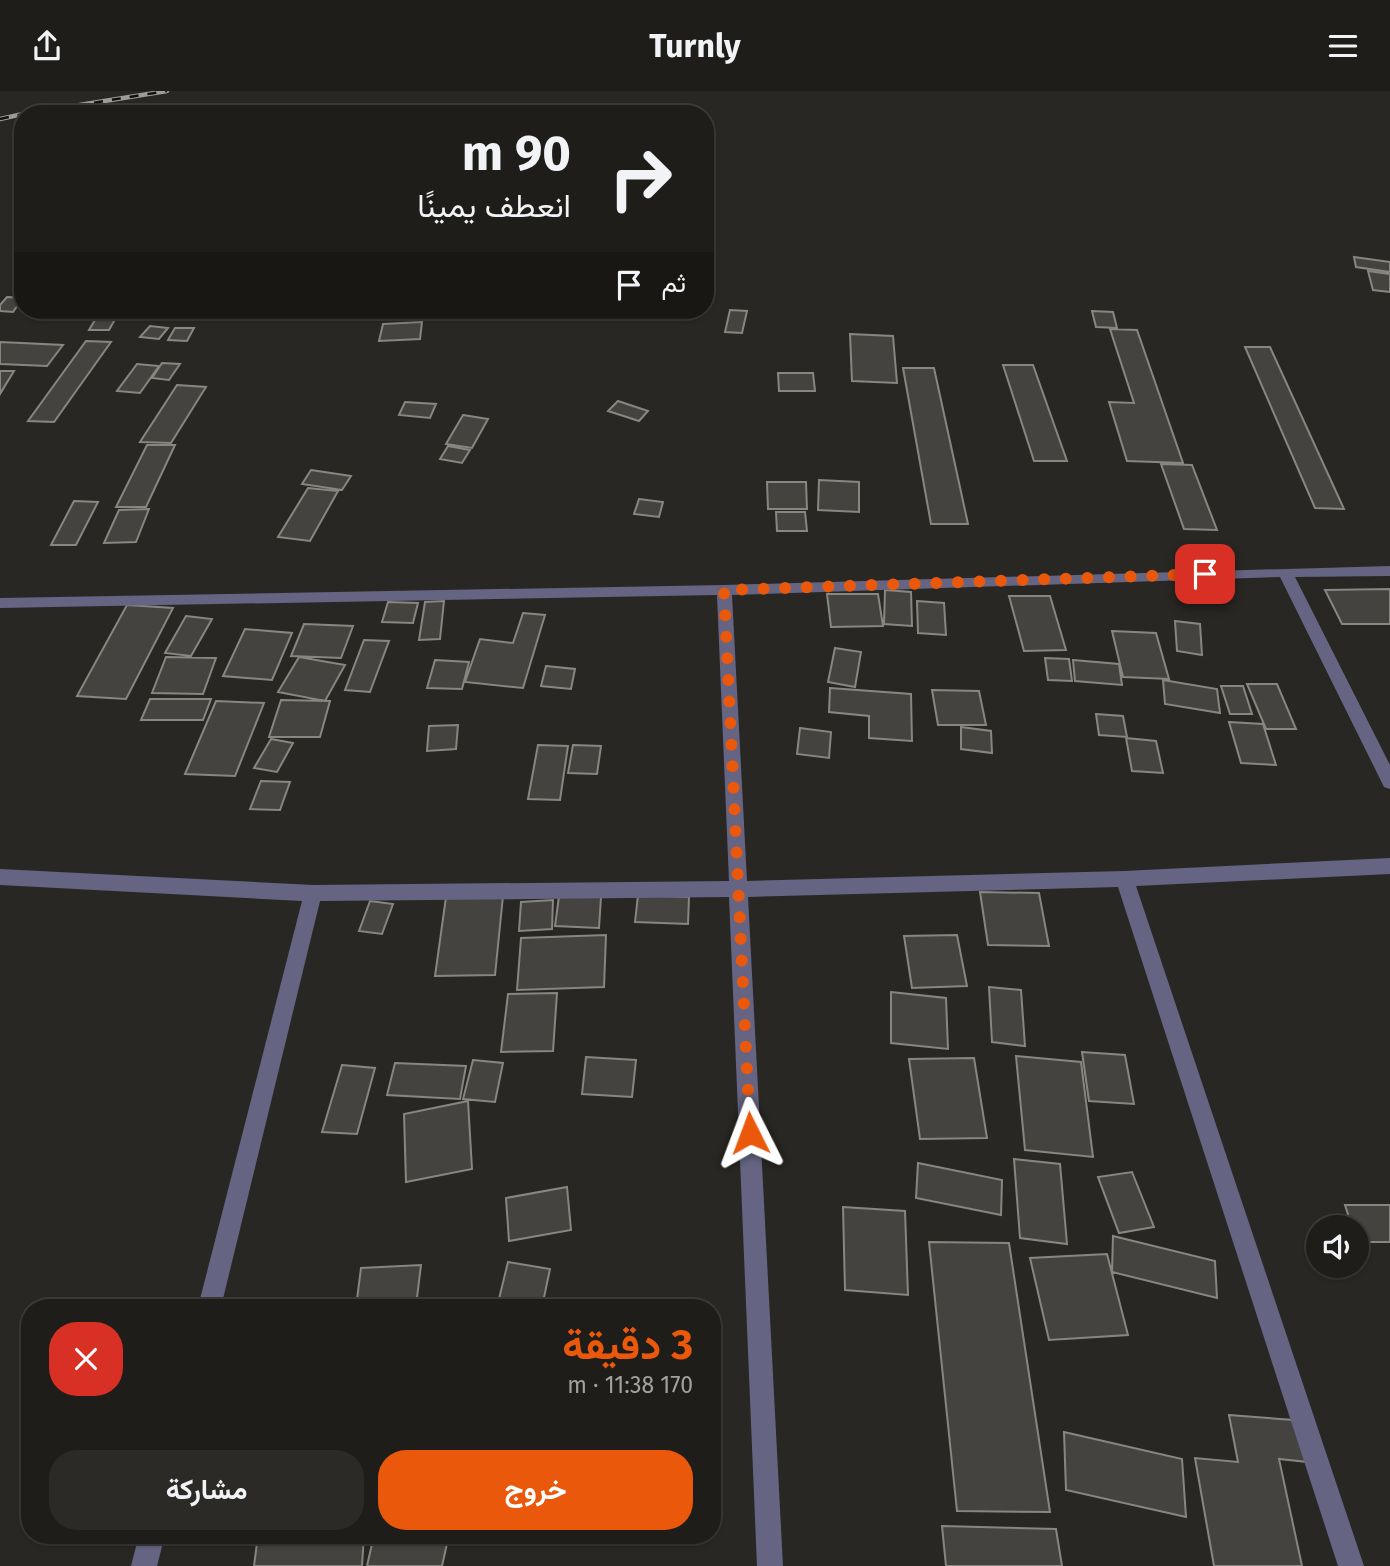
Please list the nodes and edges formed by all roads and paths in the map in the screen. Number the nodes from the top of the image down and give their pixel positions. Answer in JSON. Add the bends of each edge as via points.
{"nodes":[{"id":1,"x":1285,"y":572,"type":"junction"},
{"id":2,"x":1390,"y":572,"type":"edge"},
{"id":3,"x":724,"y":590,"type":"junction"},
{"id":4,"x":0,"y":603,"type":"edge"},
{"id":5,"x":1390,"y":782,"type":"edge"},
{"id":6,"x":1390,"y":866,"type":"edge"},
{"id":7,"x":0,"y":877,"type":"edge"},
{"id":8,"x":1124,"y":879,"type":"junction"},
{"id":9,"x":738,"y":889,"type":"junction"},
{"id":10,"x":313,"y":893,"type":"junction"},
{"id":11,"x":211,"y":1299,"type":"edge"},
{"id":12,"x":150,"y":1544,"type":"edge"},
{"id":13,"x":144,"y":1566,"type":"edge"},
{"id":14,"x":770,"y":1566,"type":"edge"},
{"id":15,"x":1351,"y":1566,"type":"edge"}],
"edges":[{"from":1,"to":2,"type":"street"},
{"from":1,"to":3,"type":"street"},
{"from":1,"to":5,"type":"street"},
{"from":3,"to":4,"type":"street"},
{"from":3,"to":9,"type":"street"},
{"from":6,"to":8,"type":"street"},
{"from":7,"to":10,"type":"street"},
{"from":8,"to":9,"type":"street"},
{"from":8,"to":15,"type":"street"},
{"from":9,"to":10,"type":"street"},
{"from":9,"to":14,"type":"street"},
{"from":10,"to":11,"type":"street"},
{"from":12,"to":13,"type":"street"}]}
